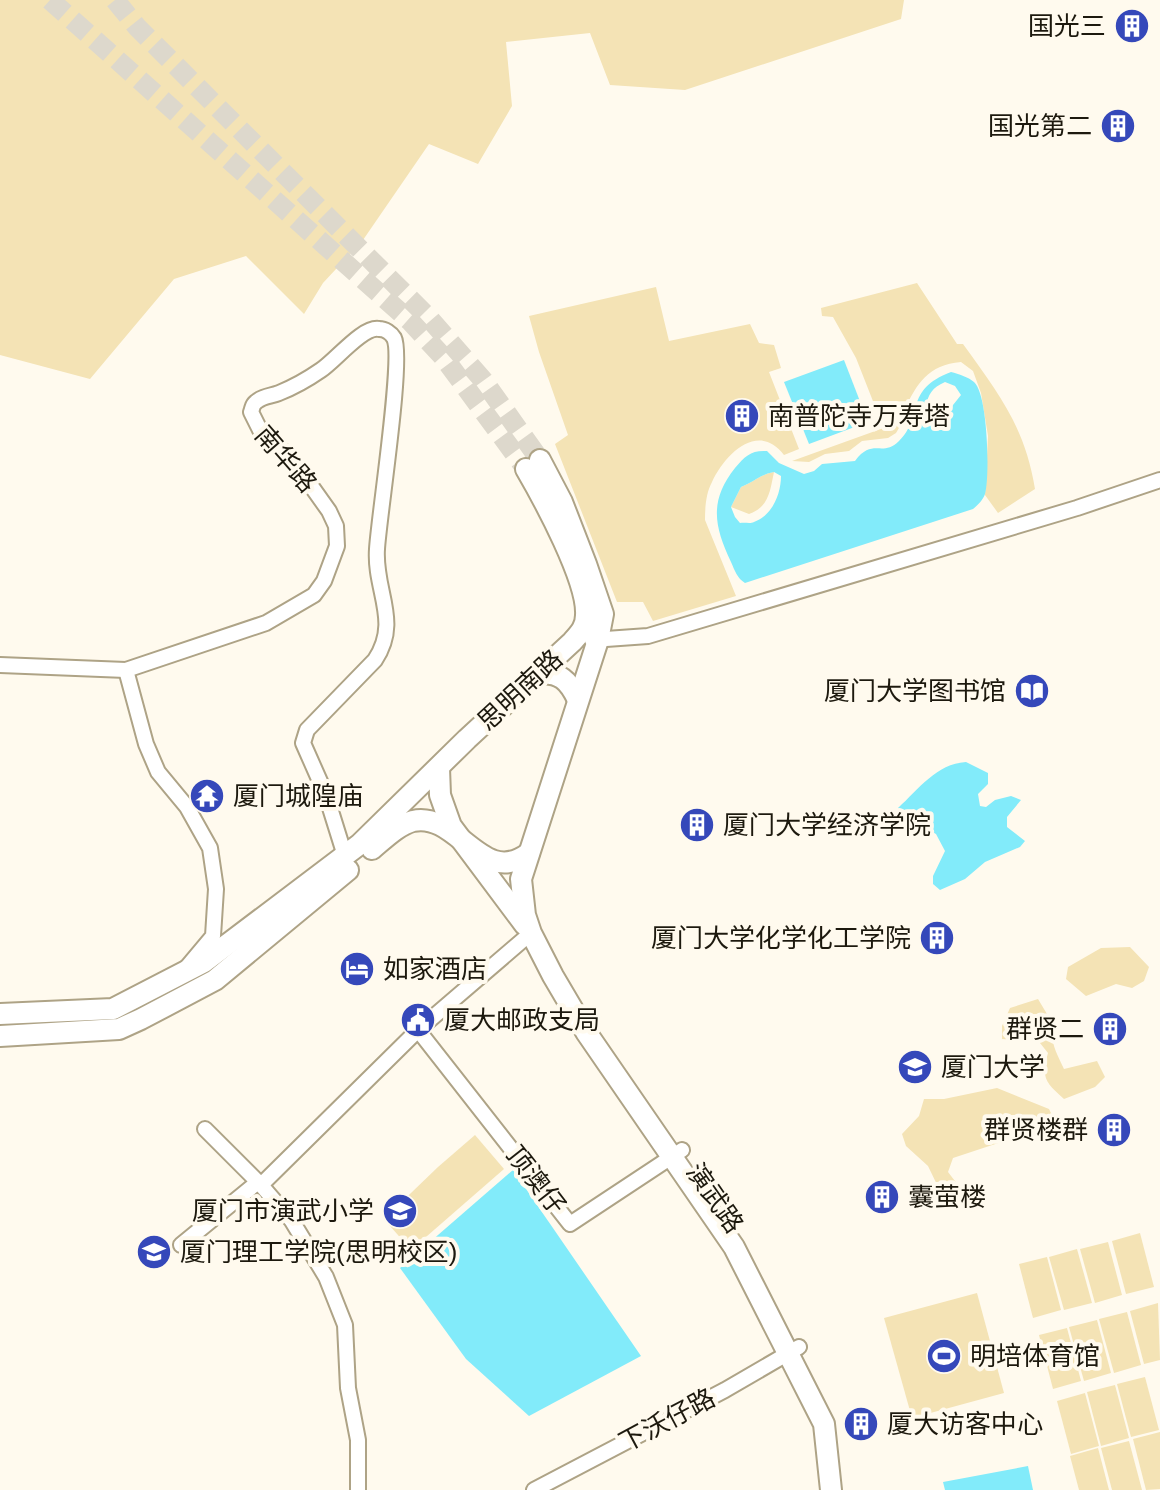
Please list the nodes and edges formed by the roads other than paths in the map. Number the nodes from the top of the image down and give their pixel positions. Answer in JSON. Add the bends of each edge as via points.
{"nodes":[{"id":1,"x":1160,"y":480,"type":"edge"},
{"id":2,"x":598,"y":640,"type":"junction"},
{"id":3,"x":572,"y":642,"type":"junction"},
{"id":4,"x":0,"y":665,"type":"edge"},
{"id":5,"x":126,"y":670,"type":"junction"},
{"id":6,"x":537,"y":674,"type":"junction"},
{"id":7,"x":578,"y":700,"type":"junction"},
{"id":8,"x":439,"y":768,"type":"junction"},
{"id":9,"x":462,"y":842,"type":"junction"},
{"id":10,"x":529,"y":853,"type":"junction"},
{"id":11,"x":345,"y":856,"type":"junction"},
{"id":12,"x":531,"y":933,"type":"junction"},
{"id":13,"x":181,"y":974,"type":"junction"},
{"id":14,"x":0,"y":1014,"type":"edge"},
{"id":15,"x":418,"y":1030,"type":"junction"},
{"id":16,"x":0,"y":1036,"type":"edge"},
{"id":17,"x":205,"y":1129,"type":"dead end"},
{"id":18,"x":677,"y":1153,"type":"junction"},
{"id":19,"x":260,"y":1183,"type":"junction"},
{"id":20,"x":181,"y":1245,"type":"dead end"},
{"id":21,"x":793,"y":1350,"type":"junction"},
{"id":22,"x":358,"y":1490,"type":"edge"},
{"id":23,"x":534,"y":1490,"type":"edge"},
{"id":24,"x":831,"y":1490,"type":"edge"},
{"id":25,"x":843,"y":1490,"type":"edge"}],
"edges":[{"from":1,"to":2,"type":"street","name":"思明南路","via":[[648,636]]},
{"from":2,"to":3,"type":"street","name":"思明南路"},
{"from":2,"to":3,"type":"main road","via":[[603,614],[591,576],[568,517],[533,465],[584,594],[584,628]]},
{"from":2,"to":7,"type":"main road"},
{"from":3,"to":6,"type":"main road","name":"思明南路"},
{"from":4,"to":5,"type":"street"},
{"from":5,"to":11,"type":"street","name":"南华路","via":[[266,623],[314,595],[332,565],[336,526],[292,459],[253,421],[253,404],[303,382],[364,333],[377,328],[389,332],[397,348],[395,391],[376,564],[388,624],[375,660],[307,730],[303,743]]},
{"from":5,"to":13,"type":"street","via":[[158,772],[187,807],[210,848],[216,889],[213,936]]},
{"from":6,"to":7,"type":"main road","via":[[562,677]]},
{"from":6,"to":8,"type":"main road","name":"思明南路"},
{"from":7,"to":10,"type":"main road"},
{"from":8,"to":9,"type":"main road","name":"演武路","via":[[442,805]]},
{"from":8,"to":11,"type":"main road","name":"思明南路"},
{"from":9,"to":10,"type":"main road","via":[[494,861],[509,863]]},
{"from":9,"to":12,"type":"main road","name":"演武路"},
{"from":9,"to":16,"type":"main road","via":[[436,822],[403,825],[215,980],[119,1029]]},
{"from":10,"to":12,"type":"main road","via":[[521,879]]},
{"from":11,"to":13,"type":"main road","name":"思明南路"},
{"from":12,"to":15,"type":"street"},
{"from":12,"to":18,"type":"main road","name":"演武路"},
{"from":13,"to":14,"type":"main road","name":"思明南路","via":[[113,1009]]},
{"from":15,"to":18,"type":"street","name":"顶澳仔","via":[[570,1224]]},
{"from":15,"to":19,"type":"street"},
{"from":17,"to":19,"type":"street"},
{"from":18,"to":21,"type":"main road","name":"演武路","via":[[745,1241]]},
{"from":19,"to":20,"type":"street"},
{"from":19,"to":22,"type":"street","via":[[306,1243],[345,1325]]},
{"from":21,"to":23,"type":"street","name":"下沃仔路"},
{"from":21,"to":24,"type":"main road","name":"演武路","via":[[824,1424]]},
{"from":21,"to":25,"type":"main road","name":"演武路","via":[[836,1421]]}]}
